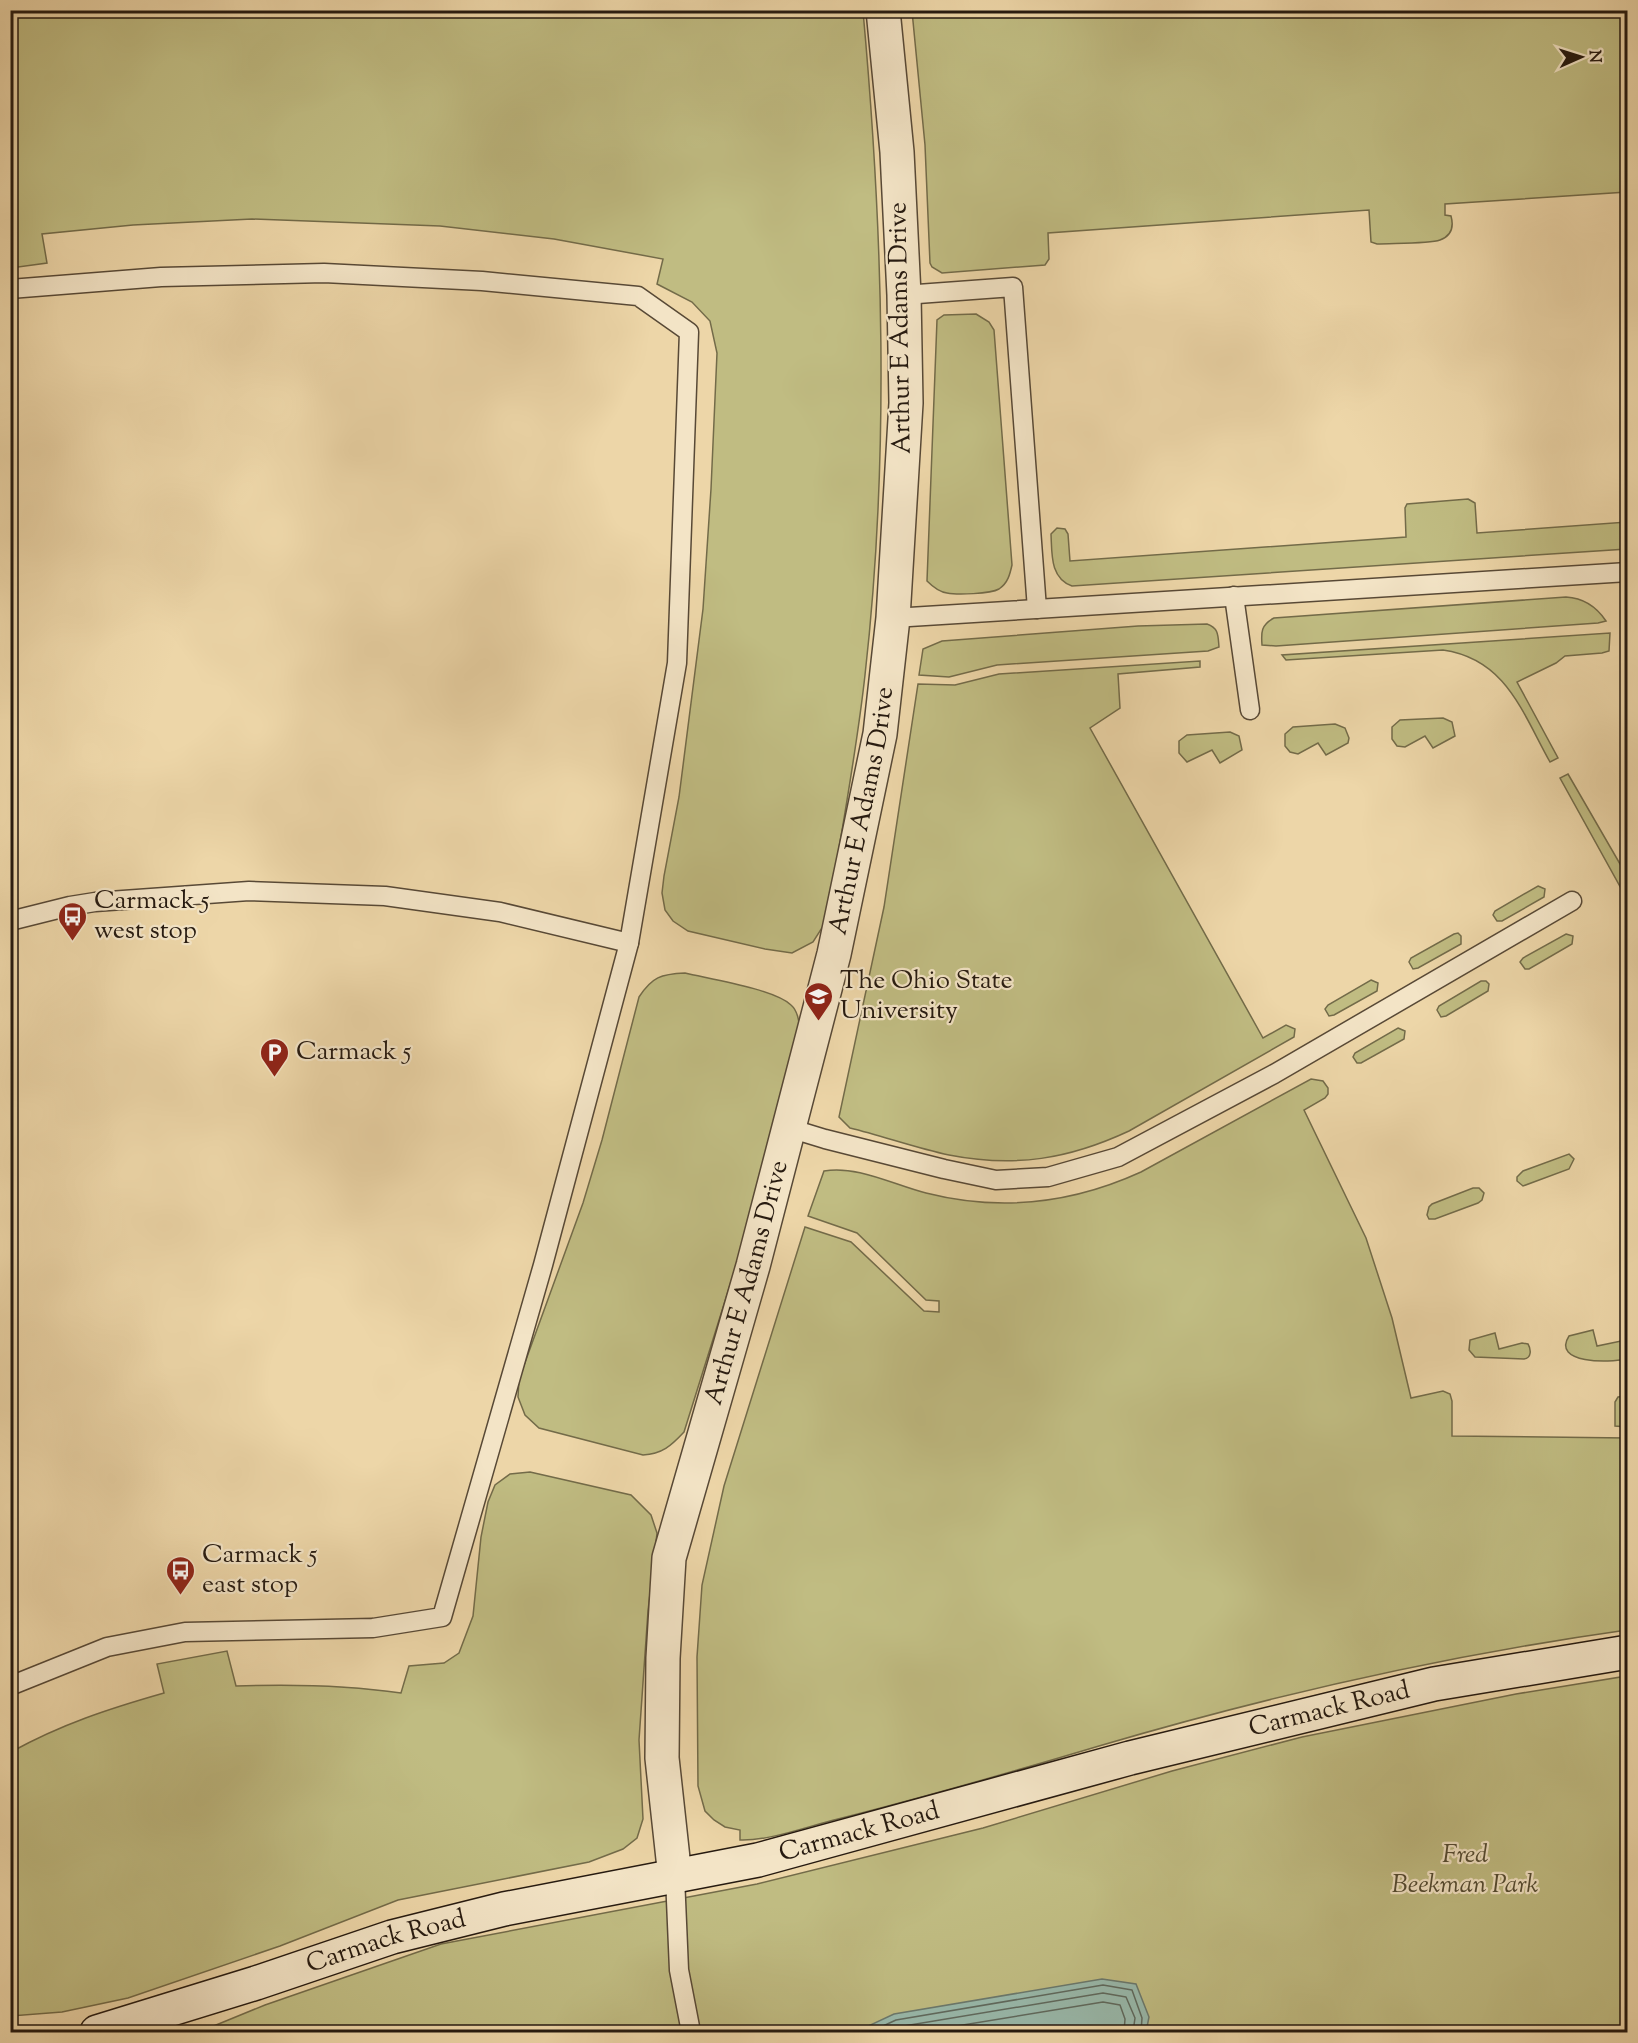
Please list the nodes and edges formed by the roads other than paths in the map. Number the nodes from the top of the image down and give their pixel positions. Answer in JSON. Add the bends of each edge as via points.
{"nodes":[{"id":1,"x":883,"y":10,"type":"edge"},
{"id":2,"x":10,"y":289,"type":"edge"},
{"id":3,"x":904,"y":296,"type":"junction"},
{"id":4,"x":1628,"y":572,"type":"edge"},
{"id":5,"x":1234,"y":596,"type":"junction"},
{"id":6,"x":1038,"y":609,"type":"junction"},
{"id":7,"x":893,"y":618,"type":"junction"},
{"id":8,"x":1250,"y":710,"type":"dead end"},
{"id":9,"x":1572,"y":901,"type":"dead end"},
{"id":10,"x":10,"y":921,"type":"edge"},
{"id":11,"x":629,"y":943,"type":"junction"},
{"id":12,"x":789,"y":1128,"type":"junction"},
{"id":13,"x":1628,"y":1652,"type":"edge"},
{"id":14,"x":10,"y":1686,"type":"edge"},
{"id":15,"x":675,"y":1876,"type":"junction"},
{"id":16,"x":97,"y":2032,"type":"edge"},
{"id":17,"x":691,"y":2032,"type":"edge"}],
"edges":[{"from":1,"to":3,"type":"street","name":"Arthur E Adams Drive","via":[[897,152]]},
{"from":2,"to":11,"type":"lane","via":[[161,277],[324,273],[482,281],[638,296],[689,332],[677,663]]},
{"from":3,"to":6,"type":"lane","via":[[1012,287]]},
{"from":3,"to":7,"type":"street","name":"Arthur E Adams Drive","via":[[906,403]]},
{"from":4,"to":5,"type":"lane"},
{"from":5,"to":6,"type":"lane"},
{"from":5,"to":8,"type":"lane"},
{"from":6,"to":7,"type":"lane"},
{"from":7,"to":12,"type":"street","name":"Arthur E Adams Drive","via":[[880,734],[834,954]]},
{"from":9,"to":12,"type":"lane","via":[[1274,1074],[1118,1157],[1048,1176],[996,1180]]},
{"from":10,"to":11,"type":"lane","via":[[96,902],[249,891],[385,896],[500,912]]},
{"from":11,"to":14,"type":"lane","via":[[442,1617],[373,1628],[185,1632],[107,1647]]},
{"from":12,"to":15,"type":"street","name":"Arthur E Adams Drive","via":[[669,1558],[662,1758]]},
{"from":13,"to":15,"type":"street","name":"Carmack Road","via":[[1434,1684],[1130,1758],[758,1860]]},
{"from":15,"to":16,"type":"street","name":"Carmack Road","via":[[504,1909],[392,1937]]},
{"from":15,"to":17,"type":"lane","via":[[680,1970]]}]}
